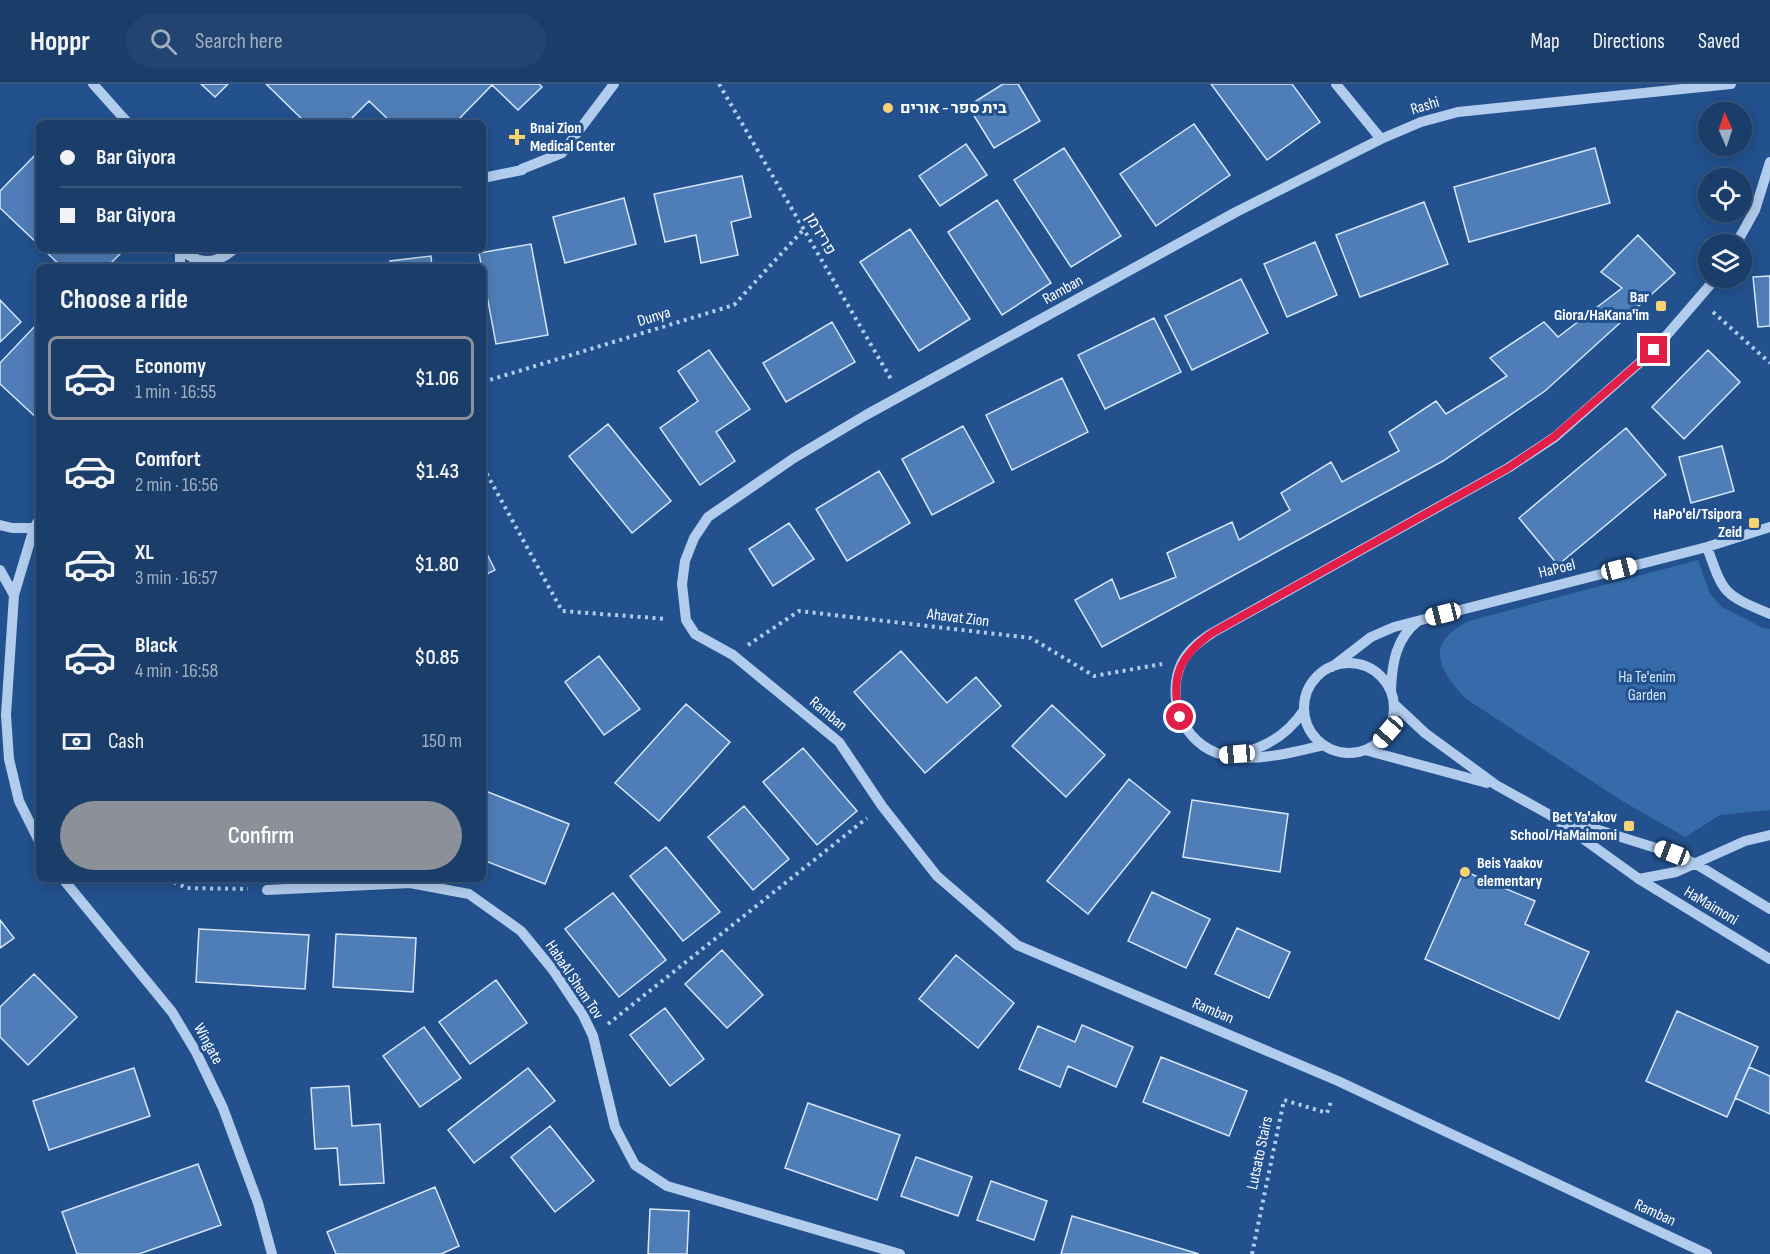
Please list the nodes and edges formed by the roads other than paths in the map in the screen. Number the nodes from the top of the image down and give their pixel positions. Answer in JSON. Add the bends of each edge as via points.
{"nodes":[{"id":1,"x":93,"y":84,"type":"edge"},
{"id":2,"x":614,"y":84,"type":"edge"},
{"id":3,"x":1336,"y":84,"type":"edge"},
{"id":4,"x":1731,"y":84,"type":"edge"},
{"id":5,"x":125,"y":120,"type":"edge"},
{"id":6,"x":1381,"y":139,"type":"junction"},
{"id":7,"x":1770,"y":162,"type":"edge"},
{"id":8,"x":486,"y":177,"type":"edge"},
{"id":9,"x":1742,"y":234,"type":"edge"},
{"id":10,"x":185,"y":252,"type":"edge"},
{"id":11,"x":230,"y":252,"type":"edge"},
{"id":12,"x":214,"y":264,"type":"edge"},
{"id":13,"x":1707,"y":288,"type":"edge"},
{"id":14,"x":36,"y":524,"type":"edge"},
{"id":15,"x":0,"y":525,"type":"edge"},
{"id":16,"x":1770,"y":527,"type":"edge"},
{"id":17,"x":1707,"y":547,"type":"junction"},
{"id":18,"x":0,"y":570,"type":"edge"},
{"id":19,"x":14,"y":595,"type":"junction"},
{"id":20,"x":1770,"y":614,"type":"edge"},
{"id":21,"x":1421,"y":619,"type":"junction"},
{"id":22,"x":1332,"y":667,"type":"junction"},
{"id":23,"x":1391,"y":690,"type":"junction"},
{"id":24,"x":1394,"y":704,"type":"junction"},
{"id":25,"x":1304,"y":710,"type":"junction"},
{"id":26,"x":1324,"y":745,"type":"junction"},
{"id":27,"x":1365,"y":750,"type":"junction"},
{"id":28,"x":1223,"y":755,"type":"junction"},
{"id":29,"x":1496,"y":785,"type":"junction"},
{"id":30,"x":1550,"y":815,"type":"junction"},
{"id":31,"x":36,"y":835,"type":"edge"},
{"id":32,"x":1770,"y":835,"type":"edge"},
{"id":33,"x":1696,"y":864,"type":"junction"},
{"id":34,"x":1639,"y":879,"type":"junction"},
{"id":35,"x":65,"y":882,"type":"edge"},
{"id":36,"x":267,"y":890,"type":"road end"},
{"id":37,"x":1770,"y":909,"type":"edge"},
{"id":38,"x":1770,"y":959,"type":"edge"},
{"id":39,"x":272,"y":1254,"type":"edge"},
{"id":40,"x":900,"y":1254,"type":"edge"},
{"id":41,"x":1707,"y":1254,"type":"edge"}],
"edges":[{"from":1,"to":5,"type":"street"},
{"from":2,"to":8,"type":"street","via":[[562,153],[522,170]]},
{"from":3,"to":6,"type":"street"},
{"from":4,"to":6,"type":"street","name":"Rashi","via":[[1458,112]]},
{"from":6,"to":41,"type":"street","name":"Ramban","via":[[1236,212],[901,396],[794,458],[708,517],[685,561],[682,584],[686,620],[694,634],[733,655],[839,742],[882,806],[938,876],[1017,945],[1338,1081]]},
{"from":7,"to":9,"type":"street","via":[[1755,210]]},
{"from":10,"to":12,"type":"street","via":[[196,260]]},
{"from":11,"to":12,"type":"street"},
{"from":13,"to":28,"type":"street","via":[[1654,350],[1554,437],[1508,468],[1195,644],[1176,678],[1175,698],[1190,734]]},
{"from":14,"to":15,"type":"street","via":[[12,528]]},
{"from":14,"to":19,"type":"street"},
{"from":16,"to":17,"type":"street","name":"HaPoel"},
{"from":17,"to":20,"type":"street","via":[[1724,590],[1736,600]]},
{"from":17,"to":21,"type":"street","name":"HaPoel"},
{"from":18,"to":19,"type":"street"},
{"from":19,"to":31,"type":"street","via":[[6,715],[9,759],[19,801]]},
{"from":21,"to":22,"type":"street","name":"HaPoel","via":[[1371,638]]},
{"from":21,"to":23,"type":"street","via":[[1398,645]]},
{"from":22,"to":23,"type":"street","via":[[1345,663],[1371,669]]},
{"from":22,"to":25,"type":"street","via":[[1311,684]]},
{"from":23,"to":24,"type":"street"},
{"from":24,"to":27,"type":"street","via":[[1388,732]]},
{"from":24,"to":29,"type":"street","name":"HaMaimoni","via":[[1425,733]]},
{"from":25,"to":26,"type":"street","via":[[1313,735]]},
{"from":25,"to":28,"type":"street","via":[[1290,729],[1276,739],[1249,751]]},
{"from":26,"to":27,"type":"street","via":[[1351,753]]},
{"from":26,"to":28,"type":"street","via":[[1258,756]]},
{"from":27,"to":29,"type":"street","name":"HaMaimoni"},
{"from":29,"to":30,"type":"street","name":"HaMaimoni"},
{"from":30,"to":33,"type":"street","name":"HaMaimoni","via":[[1650,844]]},
{"from":30,"to":34,"type":"street","name":"HaMaimoni"},
{"from":32,"to":33,"type":"street"},
{"from":33,"to":34,"type":"street","via":[[1661,877]]},
{"from":33,"to":37,"type":"street","name":"HaMaimoni"},
{"from":34,"to":38,"type":"street","name":"HaMaimoni"},
{"from":35,"to":39,"type":"street","name":"Wingate","via":[[172,1012],[196,1052],[224,1108]]},
{"from":36,"to":40,"type":"street","name":"HabaAl Shem Tov","via":[[410,883],[469,894],[521,931],[582,1015],[593,1036],[615,1127],[635,1165],[667,1186]]}]}
